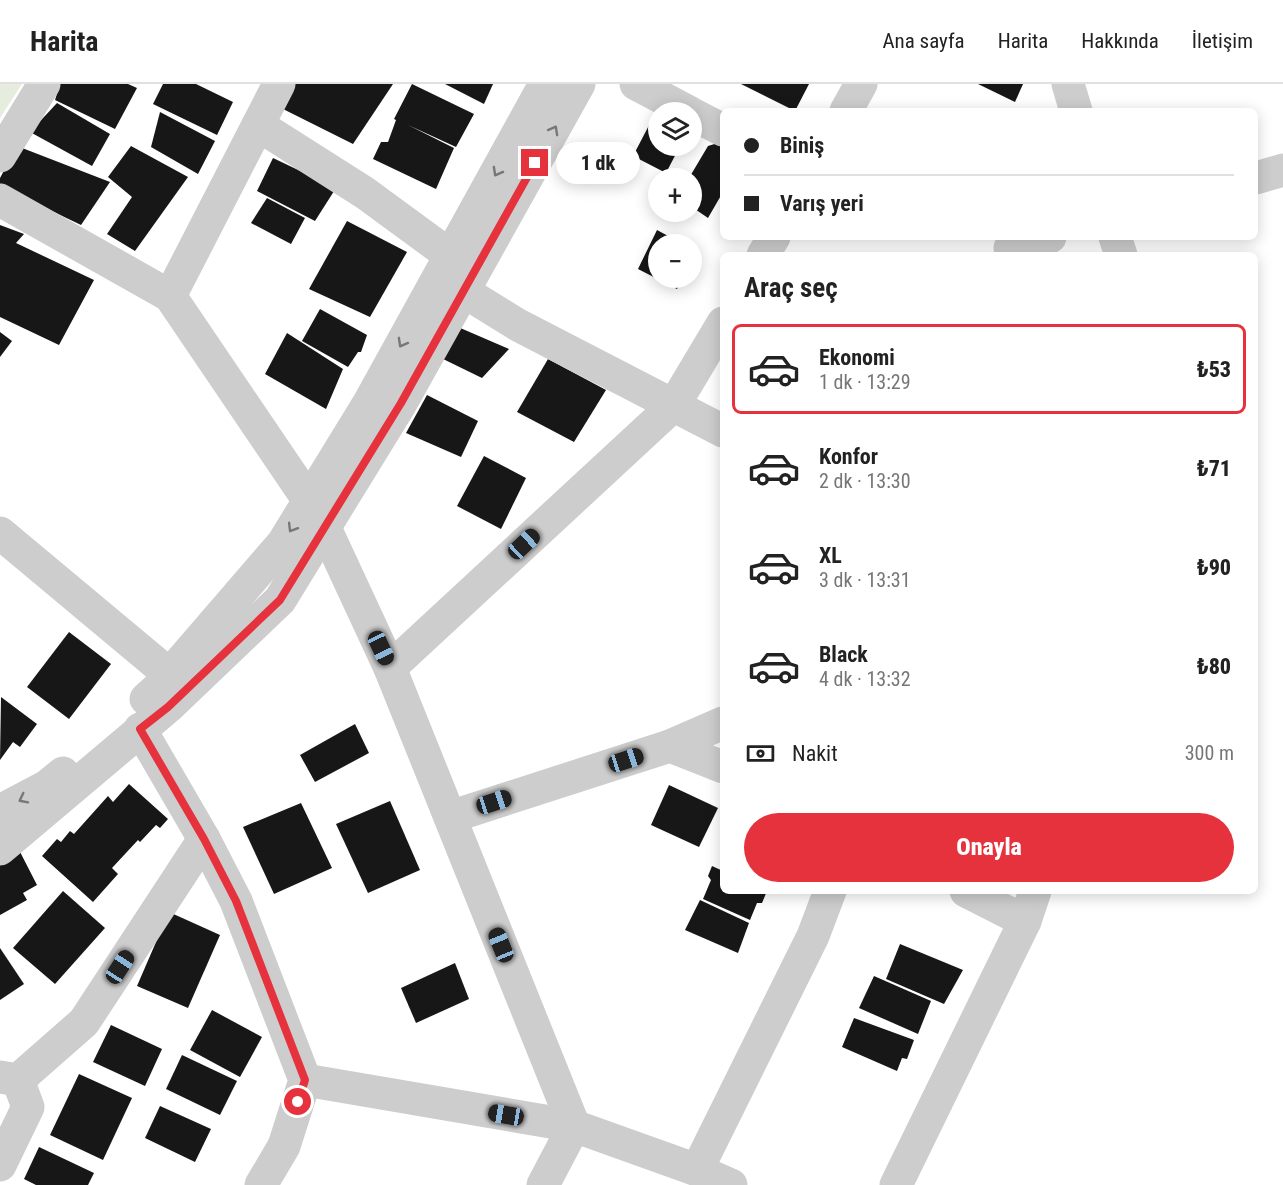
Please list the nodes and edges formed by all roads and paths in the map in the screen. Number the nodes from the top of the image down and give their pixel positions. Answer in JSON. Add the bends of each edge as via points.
{"nodes":[{"id":1,"x":44,"y":84,"type":"edge"},
{"id":2,"x":279,"y":84,"type":"edge"},
{"id":3,"x":545,"y":84,"type":"edge"},
{"id":4,"x":579,"y":84,"type":"edge"},
{"id":5,"x":636,"y":84,"type":"edge"},
{"id":6,"x":861,"y":84,"type":"edge"},
{"id":7,"x":670,"y":102,"type":"edge"},
{"id":8,"x":848,"y":108,"type":"edge"},
{"id":9,"x":702,"y":119,"type":"edge"},
{"id":10,"x":258,"y":125,"type":"junction"},
{"id":11,"x":720,"y":128,"type":"edge"},
{"id":12,"x":0,"y":156,"type":"edge"},
{"id":13,"x":1283,"y":170,"type":"edge"},
{"id":14,"x":1258,"y":177,"type":"edge"},
{"id":15,"x":0,"y":200,"type":"edge"},
{"id":16,"x":1038,"y":240,"type":"edge"},
{"id":17,"x":1010,"y":247,"type":"edge"},
{"id":18,"x":450,"y":256,"type":"junction"},
{"id":19,"x":463,"y":291,"type":"junction"},
{"id":20,"x":170,"y":296,"type":"junction"},
{"id":21,"x":720,"y":327,"type":"edge"},
{"id":22,"x":674,"y":405,"type":"junction"},
{"id":23,"x":720,"y":428,"type":"edge"},
{"id":24,"x":317,"y":514,"type":"junction"},
{"id":25,"x":0,"y":532,"type":"edge"},
{"id":26,"x":390,"y":668,"type":"junction"},
{"id":27,"x":170,"y":675,"type":"junction"},
{"id":28,"x":720,"y":724,"type":"edge"},
{"id":29,"x":140,"y":729,"type":"junction"},
{"id":30,"x":670,"y":746,"type":"junction"},
{"id":31,"x":720,"y":766,"type":"edge"},
{"id":32,"x":0,"y":811,"type":"edge"},
{"id":33,"x":450,"y":817,"type":"junction"},
{"id":34,"x":204,"y":839,"type":"junction"},
{"id":35,"x":0,"y":849,"type":"edge"},
{"id":36,"x":829,"y":894,"type":"edge"},
{"id":37,"x":979,"y":894,"type":"edge"},
{"id":38,"x":1030,"y":906,"type":"edge"},
{"id":39,"x":9,"y":1078,"type":"edge"},
{"id":40,"x":305,"y":1080,"type":"junction"},
{"id":41,"x":574,"y":1126,"type":"junction"},
{"id":42,"x":0,"y":1165,"type":"edge"},
{"id":43,"x":697,"y":1170,"type":"junction"},
{"id":44,"x":261,"y":1185,"type":"edge"},
{"id":45,"x":543,"y":1185,"type":"edge"},
{"id":46,"x":731,"y":1185,"type":"edge"},
{"id":47,"x":897,"y":1185,"type":"edge"}],
"edges":[{"from":1,"to":12,"type":"street"},
{"from":2,"to":10,"type":"street"},
{"from":3,"to":18,"type":"street","one_way":true},
{"from":19,"to":4,"type":"street","one_way":true},
{"from":5,"to":7,"type":"street"},
{"from":6,"to":8,"type":"street"},
{"from":9,"to":11,"type":"street"},
{"from":10,"to":18,"type":"street","via":[[365,193]]},
{"from":10,"to":20,"type":"street"},
{"from":13,"to":14,"type":"street"},
{"from":15,"to":20,"type":"street"},
{"from":16,"to":17,"type":"street"},
{"from":18,"to":24,"type":"street","one_way":true,"via":[[370,401]]},
{"from":19,"to":22,"type":"street","via":[[518,325]]},
{"from":19,"to":24,"type":"street","via":[[401,403]]},
{"from":20,"to":24,"type":"street"},
{"from":21,"to":22,"type":"street"},
{"from":22,"to":23,"type":"street"},
{"from":22,"to":26,"type":"street"},
{"from":24,"to":26,"type":"street"},
{"from":24,"to":27,"type":"street","one_way":true,"via":[[283,543]]},
{"from":24,"to":29,"type":"street","via":[[280,600]]},
{"from":25,"to":27,"type":"street"},
{"from":26,"to":33,"type":"street"},
{"from":27,"to":32,"type":"street","one_way":true,"via":[[47,786]]},
{"from":28,"to":30,"type":"street"},
{"from":29,"to":34,"type":"street"},
{"from":29,"to":35,"type":"street"},
{"from":30,"to":31,"type":"street"},
{"from":30,"to":33,"type":"street"},
{"from":33,"to":41,"type":"street"},
{"from":34,"to":39,"type":"street","via":[[84,1022]]},
{"from":34,"to":40,"type":"street","via":[[236,901]]},
{"from":36,"to":43,"type":"street","via":[[813,936]]},
{"from":37,"to":38,"type":"street"},
{"from":38,"to":47,"type":"street"},
{"from":39,"to":42,"type":"street","via":[[28,1107]]},
{"from":40,"to":41,"type":"street"},
{"from":40,"to":44,"type":"street","via":[[284,1146]]},
{"from":41,"to":43,"type":"street"},
{"from":41,"to":45,"type":"street"},
{"from":43,"to":46,"type":"street"}]}
